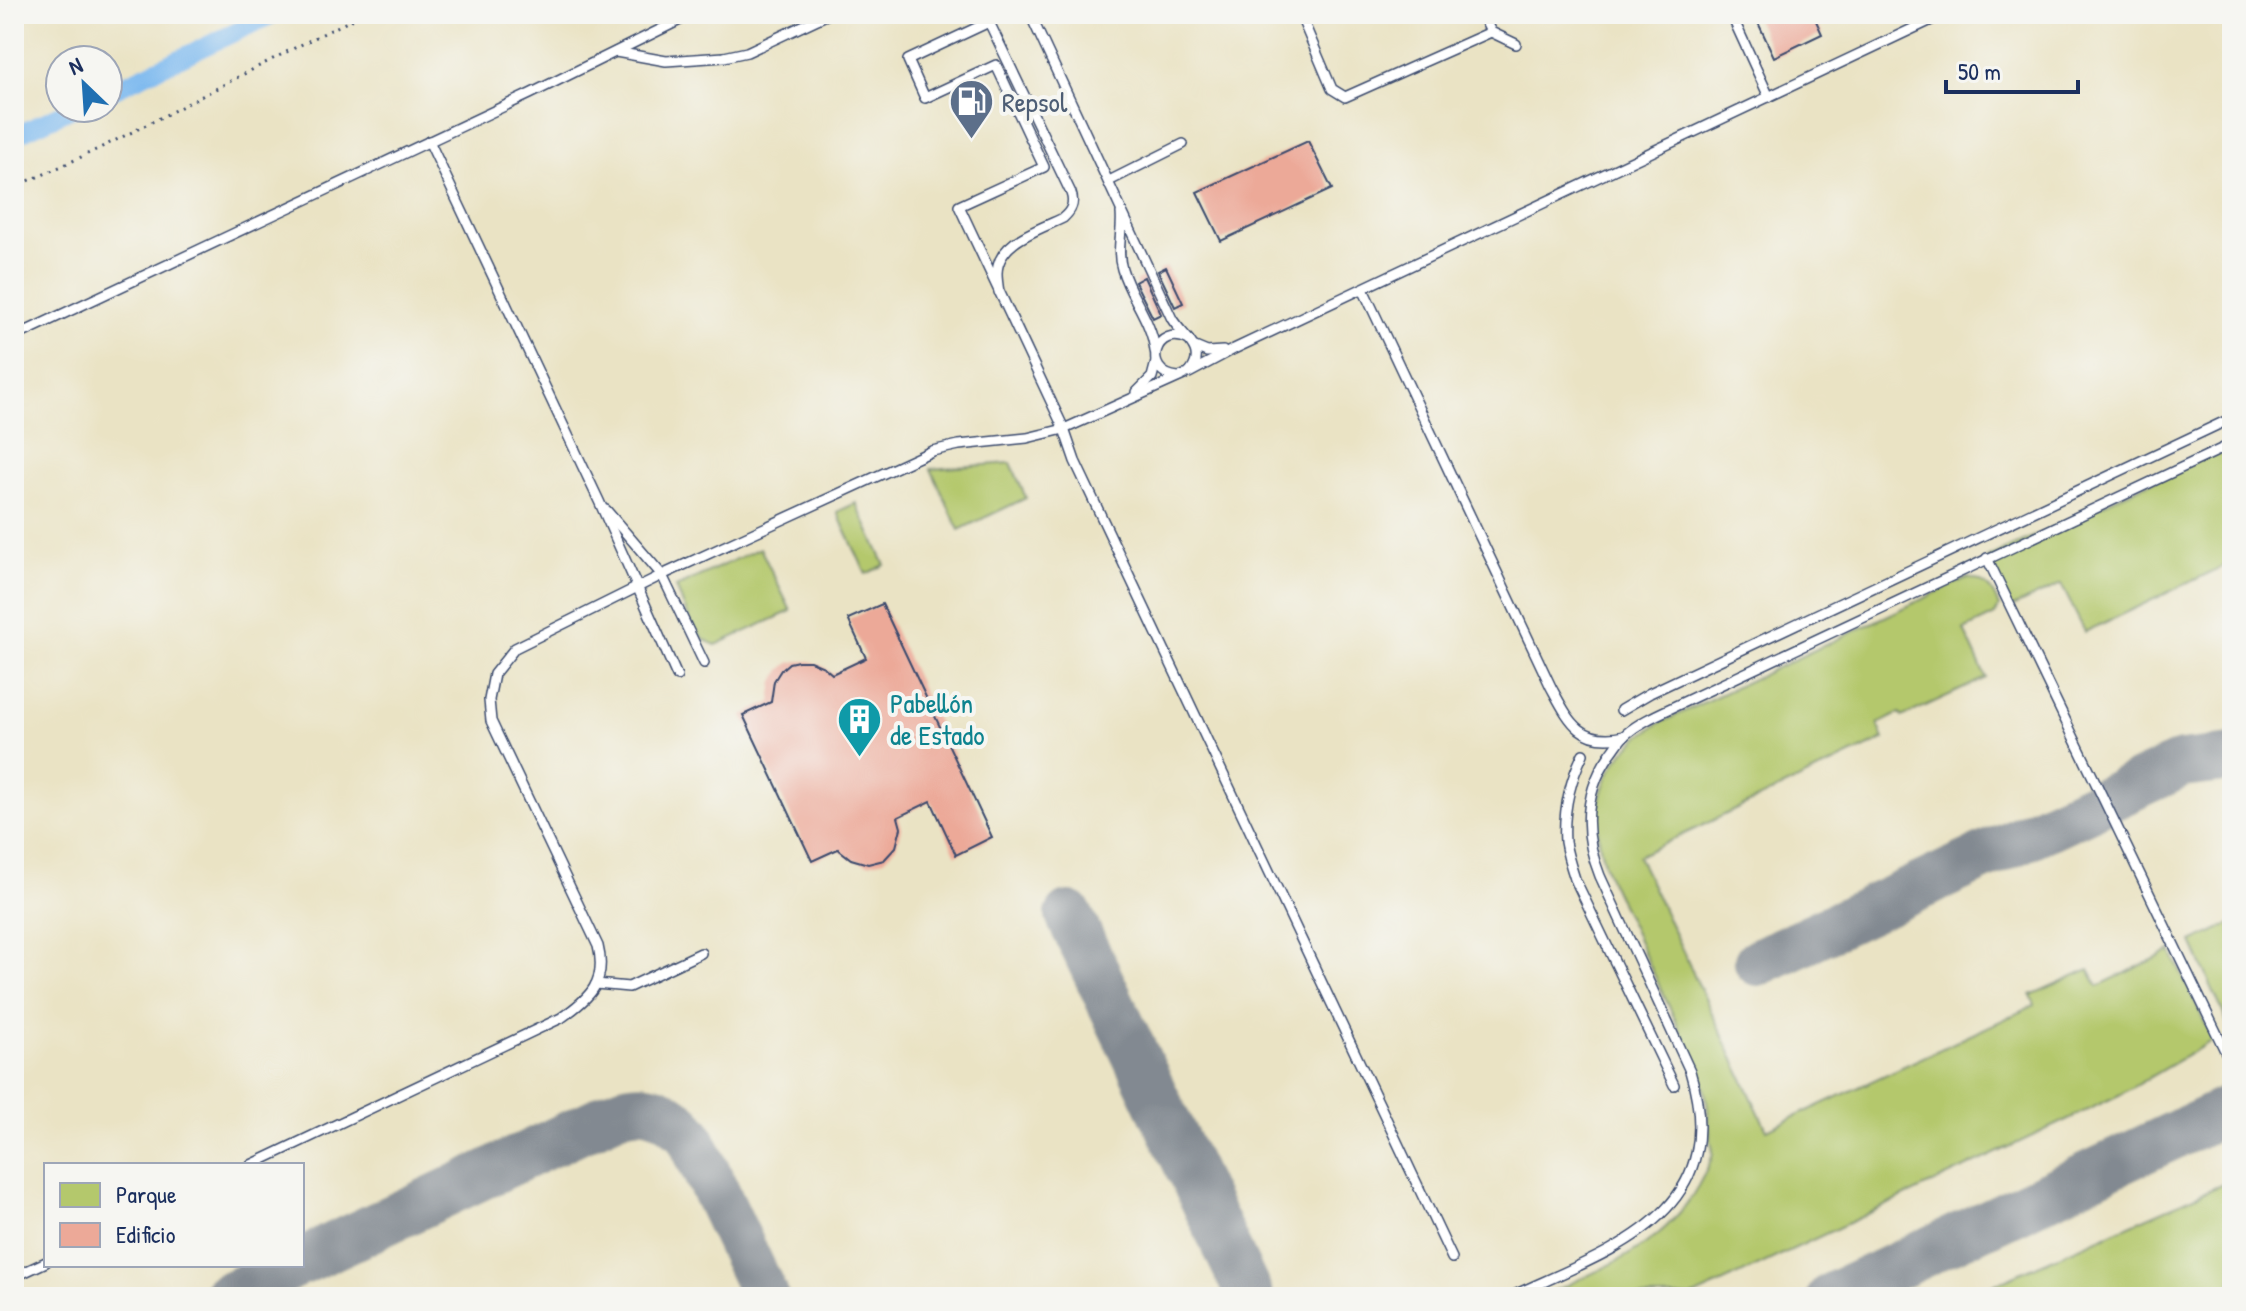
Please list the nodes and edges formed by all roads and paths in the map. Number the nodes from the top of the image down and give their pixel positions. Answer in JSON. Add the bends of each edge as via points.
{"nodes":[{"id":1,"x":364,"y":14,"type":"edge"},
{"id":2,"x":692,"y":14,"type":"edge"},
{"id":3,"x":828,"y":14,"type":"edge"},
{"id":4,"x":1030,"y":14,"type":"edge"},
{"id":5,"x":1300,"y":14,"type":"edge"},
{"id":6,"x":1482,"y":14,"type":"edge"},
{"id":7,"x":1731,"y":14,"type":"edge"},
{"id":8,"x":1944,"y":14,"type":"edge"},
{"id":9,"x":1491,"y":32,"type":"junction"},
{"id":10,"x":1516,"y":44,"type":"dead end"},
{"id":11,"x":616,"y":52,"type":"junction"},
{"id":12,"x":1769,"y":97,"type":"junction"},
{"id":13,"x":429,"y":141,"type":"junction"},
{"id":14,"x":1183,"y":144,"type":"dead end"},
{"id":15,"x":1109,"y":181,"type":"junction"},
{"id":16,"x":14,"y":187,"type":"edge"},
{"id":17,"x":1120,"y":205,"type":"junction"},
{"id":18,"x":1363,"y":289,"type":"junction"},
{"id":19,"x":999,"y":292,"type":"junction"},
{"id":20,"x":14,"y":337,"type":"edge"},
{"id":21,"x":1192,"y":343,"type":"junction"},
{"id":22,"x":1234,"y":349,"type":"junction"},
{"id":23,"x":1155,"y":358,"type":"junction"},
{"id":24,"x":1186,"y":374,"type":"junction"},
{"id":25,"x":1124,"y":401,"type":"junction"},
{"id":26,"x":2232,"y":418,"type":"edge"},
{"id":27,"x":1064,"y":429,"type":"junction"},
{"id":28,"x":2232,"y":444,"type":"edge"},
{"id":29,"x":599,"y":501,"type":"junction"},
{"id":30,"x":1987,"y":558,"type":"junction"},
{"id":31,"x":662,"y":575,"type":"junction"},
{"id":32,"x":638,"y":588,"type":"junction"},
{"id":33,"x":704,"y":663,"type":"dead end"},
{"id":34,"x":677,"y":676,"type":"dead end"},
{"id":35,"x":1621,"y":710,"type":"dead end"},
{"id":36,"x":1624,"y":736,"type":"junction"},
{"id":37,"x":1583,"y":754,"type":"dead end"},
{"id":38,"x":701,"y":953,"type":"dead end"},
{"id":39,"x":596,"y":984,"type":"junction"},
{"id":40,"x":1681,"y":1048,"type":"junction"},
{"id":41,"x":1661,"y":1057,"type":"junction"},
{"id":42,"x":2232,"y":1065,"type":"edge"},
{"id":43,"x":1674,"y":1085,"type":"dead end"},
{"id":44,"x":255,"y":1163,"type":"edge"},
{"id":45,"x":1452,"y":1258,"type":"dead end"},
{"id":46,"x":44,"y":1263,"type":"edge"},
{"id":47,"x":14,"y":1277,"type":"edge"},
{"id":48,"x":1510,"y":1297,"type":"edge"}],
"edges":[{"from":1,"to":16,"type":"path"},
{"from":2,"to":11,"type":"lane"},
{"from":3,"to":11,"type":"lane","via":[[747,52],[724,57],[666,61]]},
{"from":4,"to":15,"type":"lane"},
{"from":5,"to":9,"type":"lane","via":[[1332,89],[1345,97]]},
{"from":6,"to":9,"type":"lane"},
{"from":7,"to":12,"type":"lane"},
{"from":8,"to":12,"type":"lane"},
{"from":9,"to":10,"type":"lane"},
{"from":11,"to":13,"type":"lane"},
{"from":12,"to":18,"type":"lane"},
{"from":13,"to":20,"type":"lane"},
{"from":13,"to":29,"type":"lane"},
{"from":14,"to":15,"type":"lane"},
{"from":15,"to":17,"type":"lane"},
{"from":17,"to":21,"type":"lane","via":[[1172,319]]},
{"from":17,"to":23,"type":"lane","via":[[1122,269],[1151,333]]},
{"from":18,"to":22,"type":"lane"},
{"from":18,"to":36,"type":"lane","via":[[1571,723],[1594,737]]},
{"from":19,"to":19,"type":"lane","via":[[997,274],[1006,250],[1063,218],[1073,202],[989,22],[908,60],[925,98],[996,65],[1044,167],[959,206]]},
{"from":19,"to":27,"type":"lane"},
{"from":21,"to":22,"type":"lane","via":[[1212,353]]},
{"from":21,"to":23,"type":"lane","via":[[1177,335],[1165,338]]},
{"from":21,"to":24,"type":"lane","via":[[1196,361]]},
{"from":22,"to":24,"type":"lane"},
{"from":23,"to":24,"type":"lane","via":[[1166,374]]},
{"from":23,"to":25,"type":"lane","via":[[1150,381]]},
{"from":24,"to":25,"type":"lane"},
{"from":25,"to":27,"type":"lane"},
{"from":26,"to":35,"type":"lane"},
{"from":27,"to":31,"type":"lane","via":[[932,451]]},
{"from":27,"to":45,"type":"lane"},
{"from":28,"to":30,"type":"lane"},
{"from":29,"to":31,"type":"lane"},
{"from":29,"to":32,"type":"lane"},
{"from":30,"to":36,"type":"lane","via":[[1669,709]]},
{"from":30,"to":42,"type":"lane"},
{"from":31,"to":32,"type":"lane"},
{"from":31,"to":33,"type":"lane"},
{"from":32,"to":34,"type":"lane"},
{"from":32,"to":39,"type":"lane","via":[[515,648],[494,674],[489,700],[491,721],[598,946],[602,963]]},
{"from":36,"to":40,"type":"lane","via":[[1594,784],[1588,809],[1590,848]]},
{"from":37,"to":41,"type":"lane","via":[[1565,811],[1568,855]]},
{"from":38,"to":39,"type":"lane","via":[[629,987]]},
{"from":39,"to":44,"type":"lane","via":[[561,1018]]},
{"from":40,"to":41,"type":"lane"},
{"from":40,"to":48,"type":"lane","via":[[1700,1118],[1697,1150],[1679,1194],[1629,1240]]},
{"from":41,"to":43,"type":"lane"},
{"from":46,"to":47,"type":"lane"}]}
